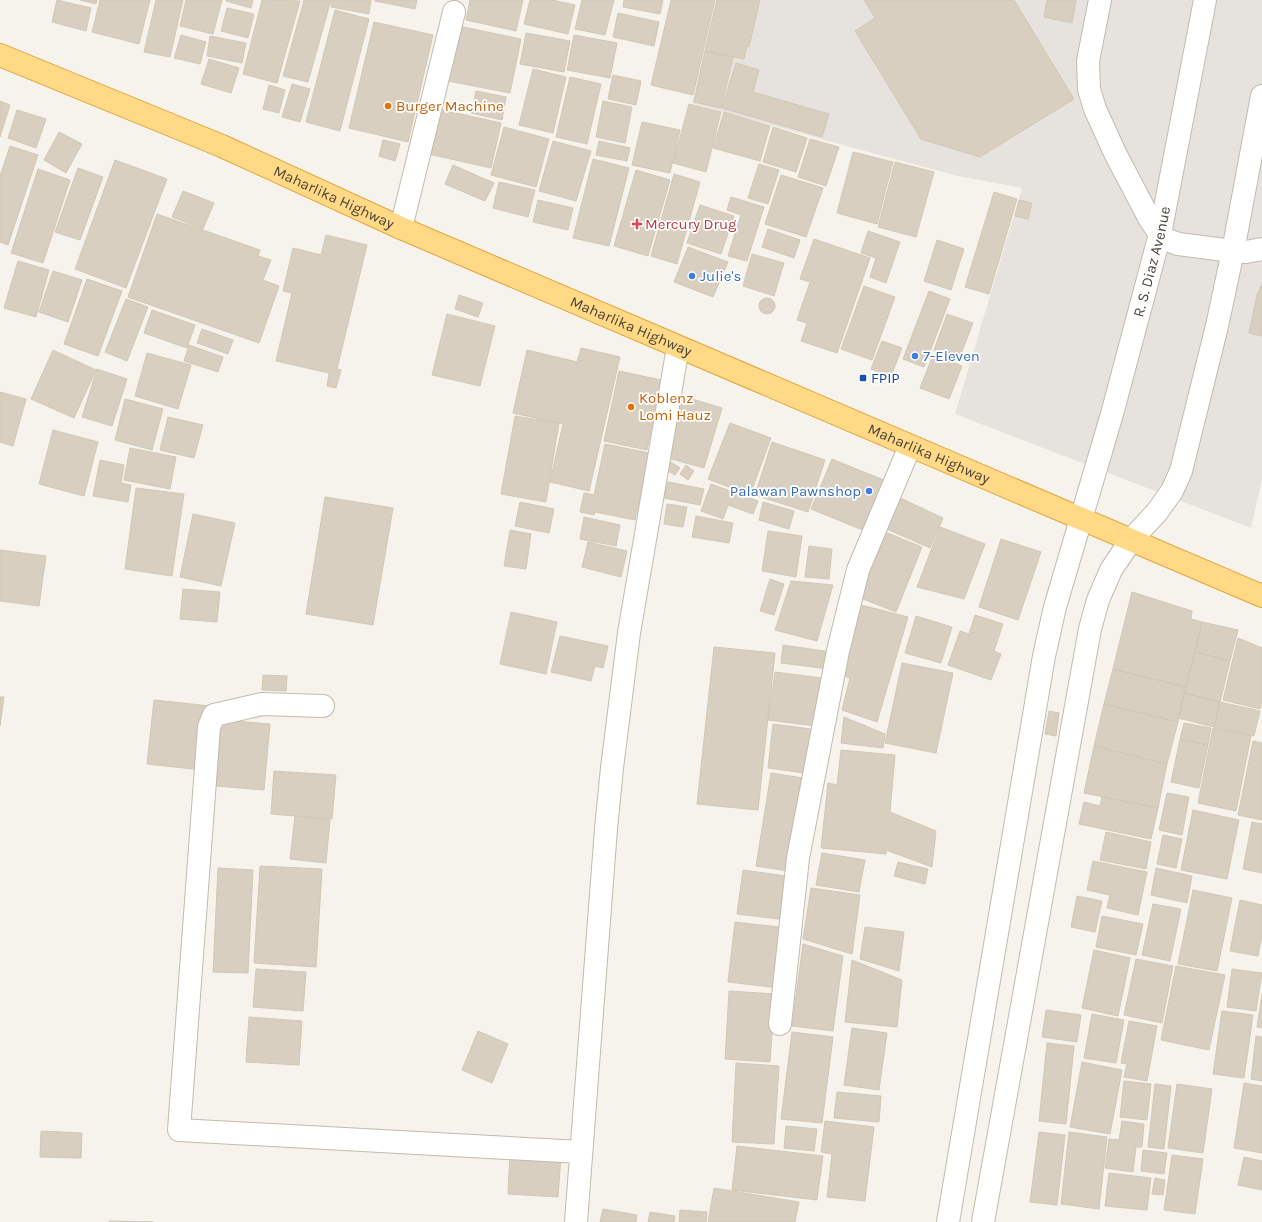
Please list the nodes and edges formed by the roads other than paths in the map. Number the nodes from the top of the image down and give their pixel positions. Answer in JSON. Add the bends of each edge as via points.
{"nodes":[{"id":1,"x":1100,"y":0,"type":"edge"},
{"id":2,"x":1205,"y":0,"type":"edge"},
{"id":3,"x":454,"y":12,"type":"dead end"},
{"id":4,"x":0,"y":55,"type":"edge"},
{"id":5,"x":1262,"y":96,"type":"edge"},
{"id":6,"x":401,"y":228,"type":"junction"},
{"id":7,"x":1160,"y":234,"type":"junction"},
{"id":8,"x":1262,"y":249,"type":"edge"},
{"id":9,"x":1233,"y":252,"type":"junction"},
{"id":10,"x":678,"y":347,"type":"junction"},
{"id":11,"x":910,"y":446,"type":"junction"},
{"id":12,"x":1081,"y":519,"type":"junction"},
{"id":13,"x":1131,"y":540,"type":"junction"},
{"id":14,"x":1262,"y":596,"type":"edge"},
{"id":15,"x":324,"y":706,"type":"dead end"},
{"id":16,"x":780,"y":1024,"type":"dead end"},
{"id":17,"x":581,"y":1152,"type":"junction"},
{"id":18,"x":576,"y":1222,"type":"edge"},
{"id":19,"x":948,"y":1222,"type":"edge"},
{"id":20,"x":983,"y":1222,"type":"edge"}],
"edges":[{"from":1,"to":7,"type":"street","via":[[1088,62],[1089,89],[1115,153]]},
{"from":2,"to":7,"type":"street","name":"R. S. Diaz Avenue"},
{"from":3,"to":6,"type":"street"},
{"from":4,"to":6,"type":"highway","name":"Maharlika Highway","via":[[222,146]]},
{"from":5,"to":9,"type":"street"},
{"from":6,"to":10,"type":"highway","name":"Maharlika Highway"},
{"from":7,"to":9,"type":"street","via":[[1178,244]]},
{"from":7,"to":12,"type":"street","name":"R. S. Diaz Avenue"},
{"from":8,"to":9,"type":"street"},
{"from":9,"to":13,"type":"street","via":[[1181,471],[1172,491],[1157,512]]},
{"from":10,"to":11,"type":"highway","name":"Maharlika Highway"},
{"from":10,"to":17,"type":"street","via":[[629,633],[612,768]]},
{"from":11,"to":12,"type":"highway","name":"Maharlika Highway"},
{"from":11,"to":16,"type":"street","via":[[858,570],[838,651],[798,858]]},
{"from":12,"to":13,"type":"highway","name":"Maharlika Highway"},
{"from":12,"to":19,"type":"street","name":"R. S. Diaz Avenue","via":[[1055,607],[1044,656]]},
{"from":13,"to":14,"type":"highway","name":"Maharlika Highway"},
{"from":13,"to":20,"type":"street","via":[[1111,570],[1098,600],[1090,628]]},
{"from":15,"to":17,"type":"street","via":[[262,704],[214,715],[209,727],[179,1130]]},
{"from":17,"to":18,"type":"street"}]}
